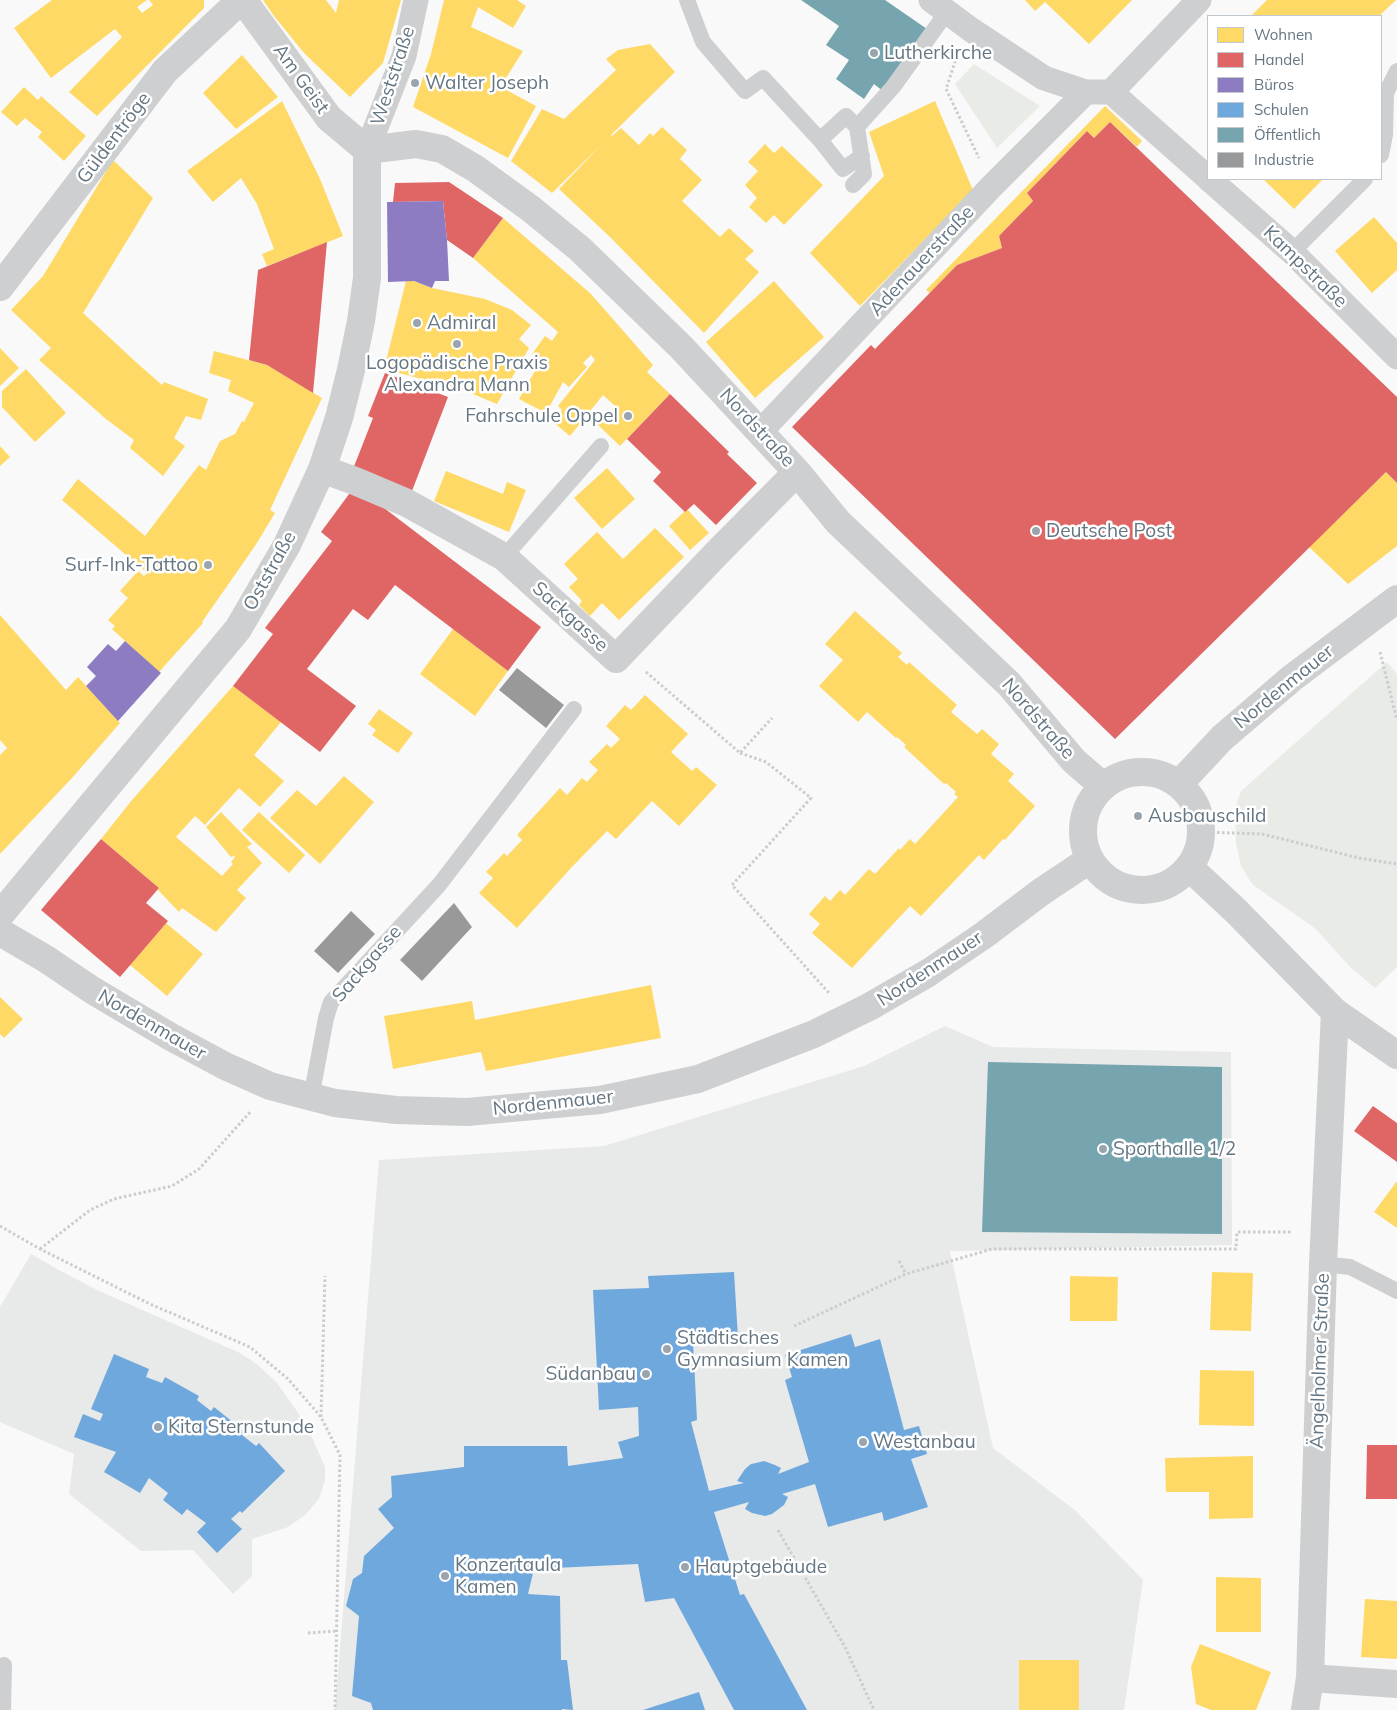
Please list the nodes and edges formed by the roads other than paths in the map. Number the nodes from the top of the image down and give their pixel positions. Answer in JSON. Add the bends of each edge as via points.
{"nodes":[{"id":1,"x":242,"y":0,"type":"edge"},
{"id":2,"x":416,"y":0,"type":"edge"},
{"id":3,"x":687,"y":0,"type":"edge"},
{"id":4,"x":1199,"y":0,"type":"edge"},
{"id":5,"x":948,"y":13,"type":"edge"},
{"id":6,"x":1397,"y":71,"type":"edge"},
{"id":7,"x":1086,"y":92,"type":"junction"},
{"id":8,"x":1111,"y":92,"type":"junction"},
{"id":9,"x":856,"y":127,"type":"junction"},
{"id":10,"x":820,"y":140,"type":"junction"},
{"id":11,"x":367,"y":150,"type":"junction"},
{"id":12,"x":1382,"y":150,"type":"edge"},
{"id":13,"x":862,"y":156,"type":"junction"},
{"id":14,"x":1207,"y":176,"type":"edge"},
{"id":15,"x":1211,"y":180,"type":"edge"},
{"id":16,"x":1364,"y":180,"type":"edge"},
{"id":17,"x":852,"y":185,"type":"dead end"},
{"id":18,"x":1292,"y":252,"type":"junction"},
{"id":19,"x":0,"y":287,"type":"edge"},
{"id":20,"x":1397,"y":357,"type":"edge"},
{"id":21,"x":760,"y":432,"type":"junction"},
{"id":22,"x":601,"y":446,"type":"dead end"},
{"id":23,"x":322,"y":469,"type":"junction"},
{"id":24,"x":797,"y":472,"type":"junction"},
{"id":25,"x":504,"y":557,"type":"junction"},
{"id":26,"x":1397,"y":599,"type":"edge"},
{"id":27,"x":574,"y":709,"type":"dead end"},
{"id":28,"x":1179,"y":784,"type":"junction"},
{"id":29,"x":1102,"y":786,"type":"junction"},
{"id":30,"x":1089,"y":860,"type":"junction"},
{"id":31,"x":1190,"y":868,"type":"junction"},
{"id":32,"x":0,"y":915,"type":"edge"},
{"id":33,"x":0,"y":932,"type":"edge"},
{"id":34,"x":1334,"y":1012,"type":"junction"},
{"id":35,"x":1397,"y":1055,"type":"edge"},
{"id":36,"x":311,"y":1098,"type":"junction"},
{"id":37,"x":1323,"y":1264,"type":"junction"},
{"id":38,"x":1397,"y":1291,"type":"edge"},
{"id":39,"x":4,"y":1666,"type":"dead end"},
{"id":40,"x":1310,"y":1678,"type":"junction"},
{"id":41,"x":1397,"y":1684,"type":"edge"},
{"id":42,"x":3,"y":1710,"type":"edge"},
{"id":43,"x":1305,"y":1710,"type":"edge"}],
"edges":[{"from":1,"to":11,"type":"street","name":"Am Geist","via":[[329,118]]},
{"from":1,"to":19,"type":"street","name":"Güldentröge","via":[[165,71]]},
{"from":2,"to":11,"type":"street","name":"Weststraße","via":[[404,56]]},
{"from":3,"to":10,"type":"lane","via":[[703,42],[740,86],[745,91],[763,78]]},
{"from":4,"to":8,"type":"street"},
{"from":5,"to":7,"type":"street","via":[[1044,78]]},
{"from":5,"to":9,"type":"lane","via":[[893,87]]},
{"from":6,"to":12,"type":"lane","via":[[1386,93]]},
{"from":7,"to":8,"type":"street"},
{"from":7,"to":21,"type":"street","name":"Adenauerstraße","via":[[992,186]]},
{"from":8,"to":14,"type":"street","name":"Kampstraße"},
{"from":9,"to":10,"type":"lane","via":[[846,116]]},
{"from":9,"to":13,"type":"lane"},
{"from":10,"to":13,"type":"lane","via":[[843,169]]},
{"from":11,"to":21,"type":"street","name":"Nordstraße","via":[[416,144],[442,149],[476,169],[580,248],[682,348]]},
{"from":11,"to":23,"type":"street","name":"Oststraße","via":[[367,278],[351,370]]},
{"from":13,"to":17,"type":"lane","via":[[864,174]]},
{"from":15,"to":18,"type":"street","name":"Kampstraße"},
{"from":16,"to":18,"type":"lane"},
{"from":18,"to":20,"type":"street","name":"Kampstraße"},
{"from":21,"to":24,"type":"street","name":"Nordstraße"},
{"from":22,"to":25,"type":"lane"},
{"from":23,"to":25,"type":"street","name":"Sackgasse","via":[[407,503]]},
{"from":23,"to":32,"type":"street","name":"Oststraße","via":[[287,545],[238,629]]},
{"from":24,"to":25,"type":"street","name":"Sackgasse","via":[[616,659]]},
{"from":24,"to":29,"type":"street","name":"Nordstraße","via":[[838,522],[1009,684],[1074,761]]},
{"from":26,"to":28,"type":"street","name":"Nordenmauer","via":[[1292,678],[1222,738]]},
{"from":27,"to":36,"type":"lane","name":"Sackgasse","via":[[439,885],[331,1002]]},
{"from":28,"to":29,"type":"street","via":[[1166,776],[1136,772],[1124,774]]},
{"from":28,"to":31,"type":"street","via":[[1192,798],[1200,814],[1202,832]]},
{"from":29,"to":30,"type":"street","via":[[1090,802],[1083,821],[1083,841]]},
{"from":30,"to":31,"type":"street","via":[[1102,876],[1118,886],[1137,891],[1157,889],[1175,881]]},
{"from":30,"to":36,"type":"street","name":"Nordenmauer","via":[[928,973],[851,1017],[806,1038],[698,1079],[600,1100],[467,1112],[396,1110]]},
{"from":31,"to":34,"type":"street"},
{"from":33,"to":36,"type":"street","name":"Nordenmauer","via":[[92,990],[225,1066],[270,1086]]},
{"from":34,"to":35,"type":"street"},
{"from":34,"to":37,"type":"street","name":"Ängelholmer Straße"},
{"from":37,"to":38,"type":"lane","via":[[1350,1267]]},
{"from":37,"to":40,"type":"street","name":"Ängelholmer Straße"},
{"from":39,"to":42,"type":"lane"},
{"from":40,"to":41,"type":"street"},
{"from":40,"to":43,"type":"street","name":"Ängelholmer Straße"}]}
